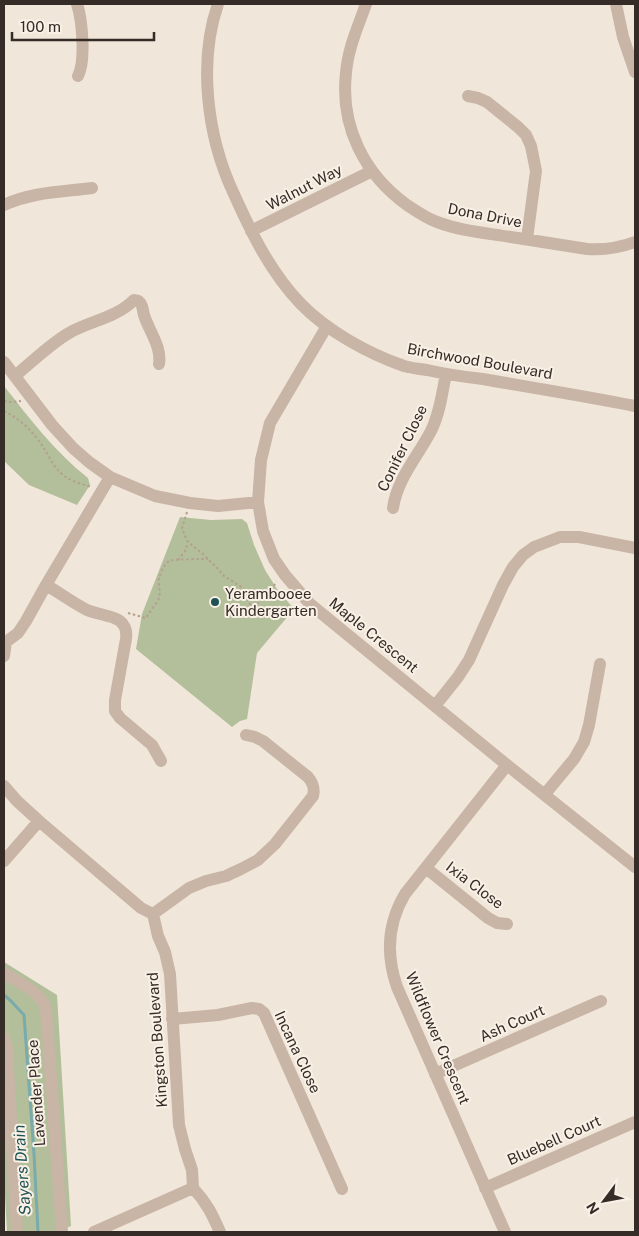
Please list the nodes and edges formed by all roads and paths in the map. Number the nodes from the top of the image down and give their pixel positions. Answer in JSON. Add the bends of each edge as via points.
{"nodes":[{"id":1,"x":77,"y":4,"type":"edge"},
{"id":2,"x":218,"y":4,"type":"edge"},
{"id":3,"x":366,"y":4,"type":"edge"},
{"id":4,"x":616,"y":4,"type":"edge"},
{"id":5,"x":635,"y":72,"type":"edge"},
{"id":6,"x":78,"y":76,"type":"dead end"},
{"id":7,"x":468,"y":96,"type":"dead end"},
{"id":8,"x":372,"y":171,"type":"junction"},
{"id":9,"x":92,"y":188,"type":"dead end"},
{"id":10,"x":4,"y":205,"type":"edge"},
{"id":11,"x":251,"y":231,"type":"junction"},
{"id":12,"x":527,"y":239,"type":"junction"},
{"id":13,"x":635,"y":242,"type":"edge"},
{"id":14,"x":327,"y":326,"type":"junction"},
{"id":15,"x":4,"y":362,"type":"edge"},
{"id":16,"x":159,"y":364,"type":"dead end"},
{"id":17,"x":446,"y":374,"type":"junction"},
{"id":18,"x":15,"y":376,"type":"junction"},
{"id":19,"x":29,"y":395,"type":"junction"},
{"id":20,"x":4,"y":401,"type":"edge"},
{"id":21,"x":635,"y":406,"type":"edge"},
{"id":22,"x":4,"y":411,"type":"edge"},
{"id":23,"x":110,"y":477,"type":"junction"},
{"id":24,"x":102,"y":490,"type":"junction"},
{"id":25,"x":258,"y":502,"type":"junction"},
{"id":26,"x":190,"y":503,"type":"junction"},
{"id":27,"x":393,"y":508,"type":"dead end"},
{"id":28,"x":188,"y":542,"type":"junction"},
{"id":29,"x":635,"y":548,"type":"edge"},
{"id":30,"x":208,"y":559,"type":"junction"},
{"id":31,"x":178,"y":560,"type":"junction"},
{"id":32,"x":285,"y":575,"type":"junction"},
{"id":33,"x":46,"y":585,"type":"junction"},
{"id":34,"x":117,"y":619,"type":"junction"},
{"id":35,"x":5,"y":642,"type":"edge"},
{"id":36,"x":4,"y":656,"type":"edge"},
{"id":37,"x":600,"y":664,"type":"dead end"},
{"id":38,"x":435,"y":706,"type":"junction"},
{"id":39,"x":246,"y":735,"type":"dead end"},
{"id":40,"x":161,"y":760,"type":"dead end"},
{"id":41,"x":507,"y":765,"type":"junction"},
{"id":42,"x":4,"y":786,"type":"edge"},
{"id":43,"x":545,"y":794,"type":"junction"},
{"id":44,"x":39,"y":821,"type":"junction"},
{"id":45,"x":4,"y":861,"type":"edge"},
{"id":46,"x":635,"y":867,"type":"edge"},
{"id":47,"x":426,"y":868,"type":"junction"},
{"id":48,"x":153,"y":914,"type":"junction"},
{"id":49,"x":506,"y":924,"type":"dead end"},
{"id":50,"x":4,"y":973,"type":"edge"},
{"id":51,"x":601,"y":1001,"type":"dead end"},
{"id":52,"x":172,"y":1019,"type":"junction"},
{"id":53,"x":4,"y":1038,"type":"edge"},
{"id":54,"x":435,"y":1074,"type":"junction"},
{"id":55,"x":635,"y":1122,"type":"edge"},
{"id":56,"x":193,"y":1188,"type":"junction"},
{"id":57,"x":485,"y":1188,"type":"junction"},
{"id":58,"x":342,"y":1189,"type":"dead end"},
{"id":59,"x":17,"y":1232,"type":"edge"},
{"id":60,"x":62,"y":1232,"type":"edge"},
{"id":61,"x":94,"y":1232,"type":"edge"},
{"id":62,"x":220,"y":1232,"type":"edge"},
{"id":63,"x":505,"y":1232,"type":"edge"}],
"edges":[{"from":1,"to":6,"type":"street","via":[[83,62]]},
{"from":2,"to":11,"type":"street","name":"Birchwood Boulevard","via":[[210,40],[208,103],[214,141],[224,173]]},
{"from":3,"to":8,"type":"street","name":"Dona Drive","via":[[350,47],[345,96],[348,121]]},
{"from":4,"to":5,"type":"street"},
{"from":7,"to":12,"type":"street","via":[[487,102],[518,126],[531,146],[536,171]]},
{"from":8,"to":11,"type":"street","name":"Walnut Way"},
{"from":8,"to":12,"type":"street","name":"Dona Drive","via":[[394,196],[434,221],[458,229]]},
{"from":9,"to":10,"type":"street","via":[[32,195]]},
{"from":11,"to":14,"type":"street","name":"Birchwood Boulevard","via":[[281,281]]},
{"from":12,"to":13,"type":"street","name":"Dona Drive","via":[[596,250]]},
{"from":14,"to":17,"type":"street","name":"Birchwood Boulevard","via":[[375,354],[405,366]]},
{"from":14,"to":25,"type":"street","name":"Maple Crescent","via":[[270,423],[261,460]]},
{"from":15,"to":18,"type":"street"},
{"from":16,"to":18,"type":"street","via":[[158,349],[141,304],[134,300],[124,310],[70,332]]},
{"from":17,"to":21,"type":"street","name":"Birchwood Boulevard"},
{"from":17,"to":27,"type":"street","name":"Conifer Close","via":[[436,418],[397,489]]},
{"from":18,"to":19,"type":"street"},
{"from":19,"to":20,"type":"path","via":[[20,402]]},
{"from":19,"to":23,"type":"street","via":[[73,448]]},
{"from":22,"to":24,"type":"path","via":[[18,419],[35,436],[64,476]]},
{"from":23,"to":24,"type":"street"},
{"from":23,"to":26,"type":"street","via":[[155,496]]},
{"from":24,"to":33,"type":"street"},
{"from":25,"to":26,"type":"street","via":[[218,506]]},
{"from":25,"to":32,"type":"street","name":"Maple Crescent","via":[[263,531],[274,559]]},
{"from":26,"to":28,"type":"path","via":[[182,528]]},
{"from":28,"to":30,"type":"path"},
{"from":28,"to":31,"type":"path"},
{"from":29,"to":38,"type":"street","via":[[579,537],[560,537],[523,555],[503,585],[469,660]]},
{"from":30,"to":31,"type":"path"},
{"from":30,"to":32,"type":"path","via":[[224,576],[240,586],[252,610]]},
{"from":31,"to":34,"type":"path","via":[[169,560],[164,567],[160,576],[160,596],[146,618],[122,612]]},
{"from":32,"to":38,"type":"street","name":"Maple Crescent","via":[[310,604]]},
{"from":33,"to":34,"type":"street","via":[[87,610]]},
{"from":33,"to":35,"type":"street","via":[[18,633]]},
{"from":34,"to":40,"type":"street","via":[[127,633],[114,700],[115,711],[152,745]]},
{"from":35,"to":36,"type":"street"},
{"from":37,"to":43,"type":"street","via":[[584,742]]},
{"from":38,"to":41,"type":"street","name":"Maple Crescent"},
{"from":39,"to":48,"type":"street","via":[[263,741],[308,777],[315,790],[313,796],[258,860],[190,888]]},
{"from":41,"to":43,"type":"street","name":"Maple Crescent"},
{"from":41,"to":47,"type":"street","name":"Wildflower Crescent"},
{"from":42,"to":44,"type":"street"},
{"from":43,"to":46,"type":"street","name":"Maple Crescent"},
{"from":44,"to":45,"type":"street"},
{"from":44,"to":48,"type":"street","via":[[141,908]]},
{"from":47,"to":49,"type":"street","name":"Ixia Close","via":[[488,918]]},
{"from":47,"to":54,"type":"street","name":"Wildflower Crescent","via":[[398,906],[390,935],[389,957],[396,987]]},
{"from":48,"to":52,"type":"street","name":"Kingston Boulevard","via":[[170,974]]},
{"from":50,"to":60,"type":"street","name":"Lavender Place","via":[[34,992],[46,1009]]},
{"from":51,"to":54,"type":"street","name":"Ash Court"},
{"from":52,"to":56,"type":"street","name":"Kingston Boulevard","via":[[179,1125],[192,1170]]},
{"from":52,"to":58,"type":"street","name":"Incana Close","via":[[252,1008],[264,1013]]},
{"from":53,"to":59,"type":"street"},
{"from":54,"to":57,"type":"street","name":"Wildflower Crescent"},
{"from":55,"to":57,"type":"street","name":"Bluebell Court"},
{"from":56,"to":61,"type":"street"},
{"from":56,"to":62,"type":"street","via":[[204,1200]]},
{"from":57,"to":63,"type":"street","name":"Wildflower Crescent"}]}
